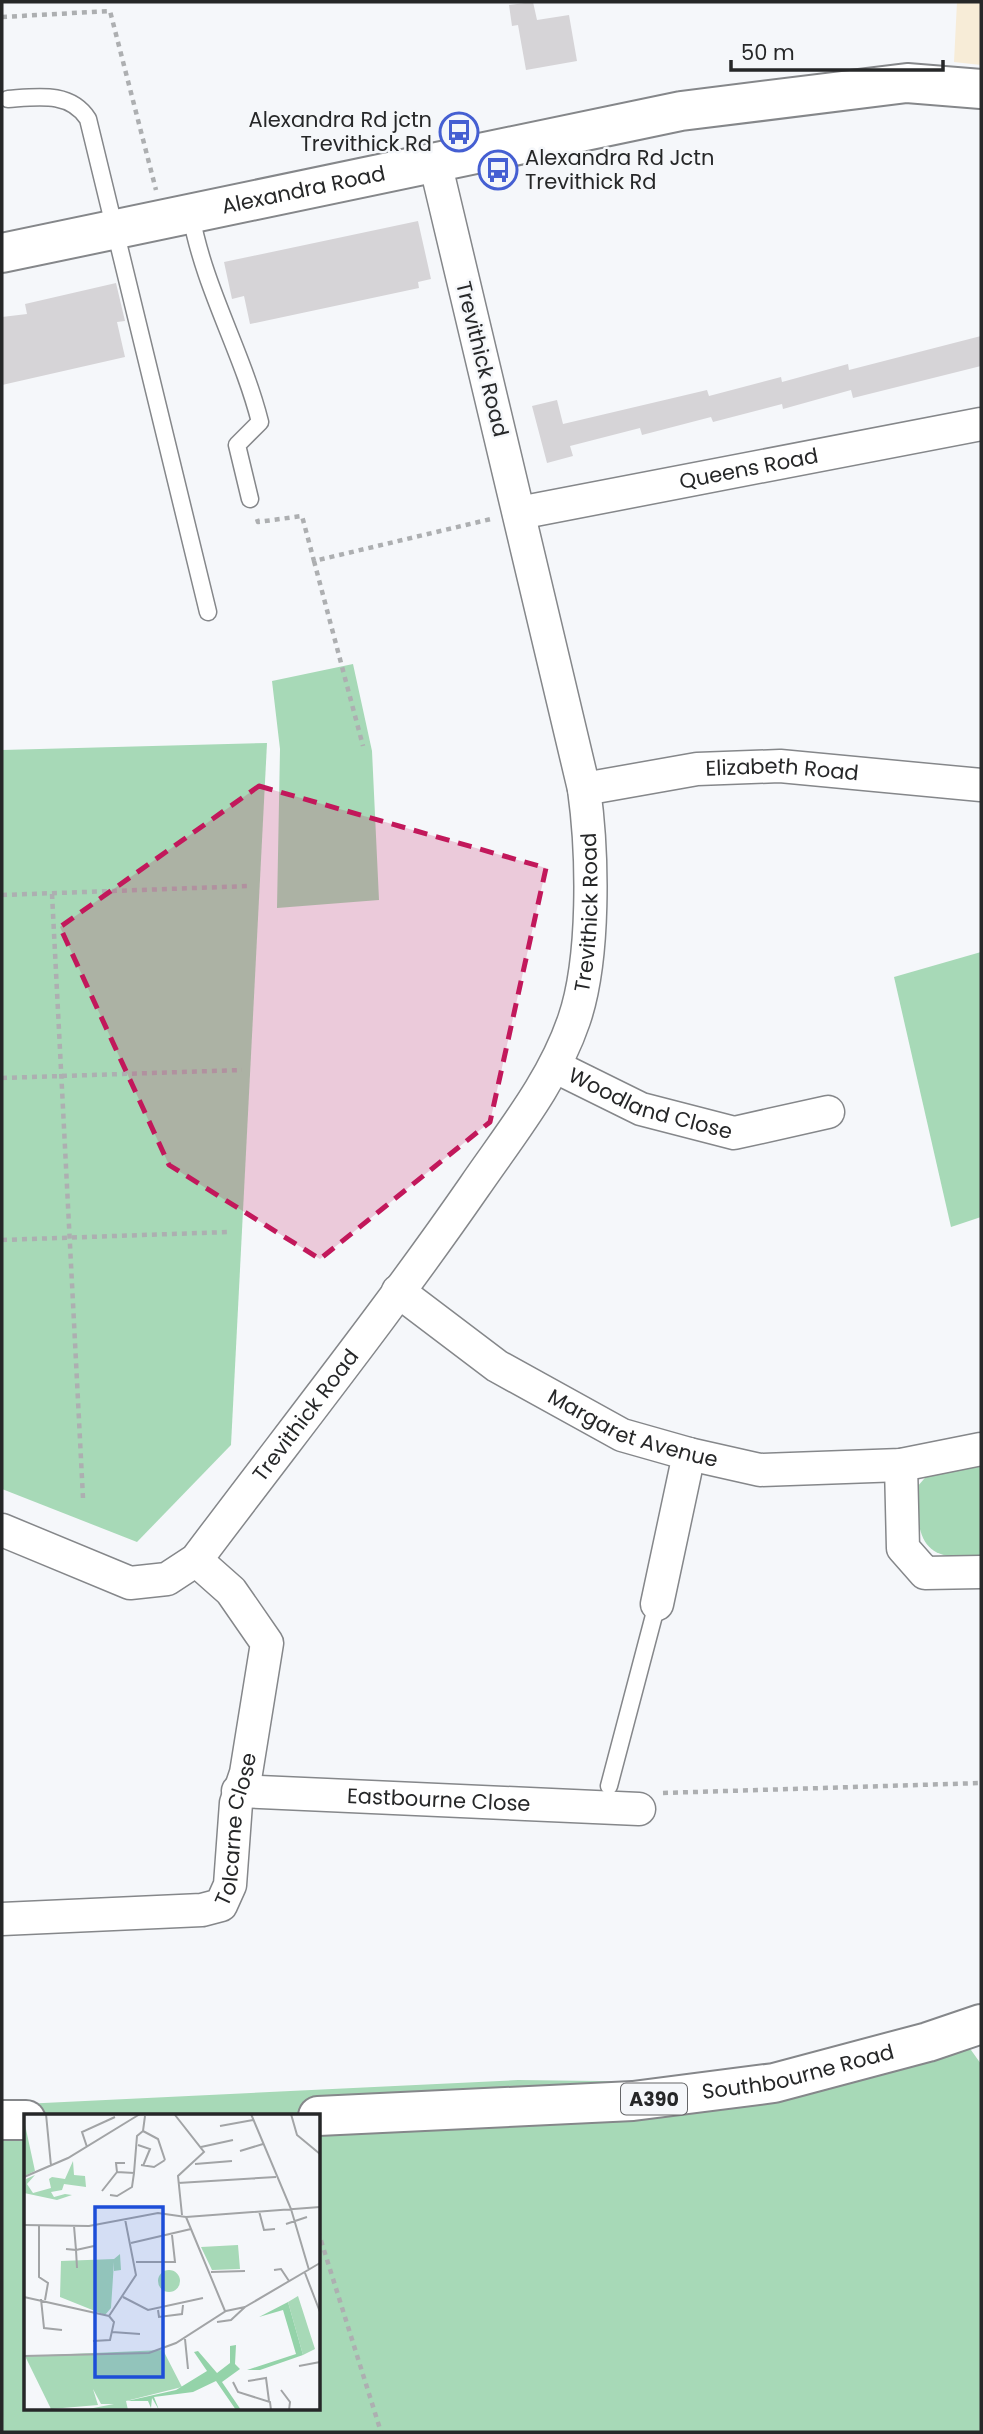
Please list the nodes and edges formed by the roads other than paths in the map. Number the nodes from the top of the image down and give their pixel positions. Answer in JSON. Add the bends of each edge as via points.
{"nodes":[{"id":1,"x":981,"y":89,"type":"edge"},
{"id":2,"x":8,"y":99,"type":"dead end"},
{"id":3,"x":435,"y":162,"type":"junction"},
{"id":4,"x":177,"y":219,"type":"junction"},
{"id":5,"x":117,"y":230,"type":"junction"},
{"id":6,"x":2,"y":253,"type":"edge"},
{"id":7,"x":981,"y":424,"type":"edge"},
{"id":8,"x":250,"y":499,"type":"road end"},
{"id":9,"x":519,"y":513,"type":"junction"},
{"id":10,"x":208,"y":612,"type":"dead end"},
{"id":11,"x":981,"y":785,"type":"edge"},
{"id":12,"x":584,"y":789,"type":"junction"},
{"id":13,"x":556,"y":1068,"type":"junction"},
{"id":14,"x":828,"y":1112,"type":"dead end"},
{"id":15,"x":398,"y":1291,"type":"junction"},
{"id":16,"x":981,"y":1449,"type":"edge"},
{"id":17,"x":690,"y":1454,"type":"junction"},
{"id":18,"x":901,"y":1465,"type":"junction"},
{"id":19,"x":2,"y":1530,"type":"edge"},
{"id":20,"x":196,"y":1560,"type":"junction"},
{"id":21,"x":981,"y":1572,"type":"edge"},
{"id":22,"x":657,"y":1604,"type":"joint"},
{"id":23,"x":609,"y":1786,"type":"dead end"},
{"id":24,"x":238,"y":1791,"type":"junction"},
{"id":25,"x":639,"y":1809,"type":"road end"},
{"id":26,"x":2,"y":1919,"type":"edge"},
{"id":27,"x":981,"y":2024,"type":"edge"},
{"id":28,"x":320,"y":2116,"type":"edge"},
{"id":29,"x":2,"y":2120,"type":"edge"},
{"id":30,"x":24,"y":2120,"type":"edge"}],
"edges":[{"from":1,"to":3,"type":"main road","name":"Alexandra Road","via":[[907,83],[681,111]]},
{"from":2,"to":5,"type":"lane","via":[[44,96],[82,108]]},
{"from":3,"to":4,"type":"main road","name":"Alexandra Road"},
{"from":3,"to":9,"type":"street","name":"Trevithick Road"},
{"from":4,"to":5,"type":"main road","name":"Alexandra Road"},
{"from":4,"to":8,"type":"lane","via":[[198,253],[250,384],[260,422],[237,445]]},
{"from":5,"to":6,"type":"main road","name":"Alexandra Road"},
{"from":5,"to":10,"type":"lane"},
{"from":7,"to":9,"type":"street","name":"Queens Road"},
{"from":9,"to":12,"type":"street","name":"Trevithick Road"},
{"from":11,"to":12,"type":"street","name":"Elizabeth Road","via":[[780,766],[697,769]]},
{"from":12,"to":13,"type":"street","name":"Trevithick Road","via":[[591,842],[584,974],[575,1017]]},
{"from":13,"to":14,"type":"street","name":"Woodland Close","via":[[641,1110],[734,1133]]},
{"from":13,"to":15,"type":"street","name":"Trevithick Road"},
{"from":15,"to":17,"type":"street","name":"Margaret Avenue","via":[[497,1366],[622,1435]]},
{"from":15,"to":20,"type":"street","name":"Trevithick Road"},
{"from":16,"to":18,"type":"street","name":"Margaret Avenue"},
{"from":17,"to":18,"type":"street","name":"Margaret Avenue","via":[[760,1470]]},
{"from":17,"to":22,"type":"street"},
{"from":18,"to":21,"type":"street","via":[[903,1548],[925,1573]]},
{"from":19,"to":20,"type":"street","via":[[130,1583],[167,1579]]},
{"from":20,"to":24,"type":"street","name":"Tolcarne Close","via":[[231,1591],[267,1643],[246,1773]]},
{"from":22,"to":23,"type":"lane"},
{"from":24,"to":25,"type":"street","name":"Eastbourne Close"},
{"from":24,"to":26,"type":"street","name":"Tolcarne Close","via":[[230,1885],[221,1905],[202,1910]]},
{"from":27,"to":28,"type":"main road","name":"Southbourne Road","number":"A390","via":[[774,2083],[633,2101]]},
{"from":29,"to":30,"type":"main road"}]}
